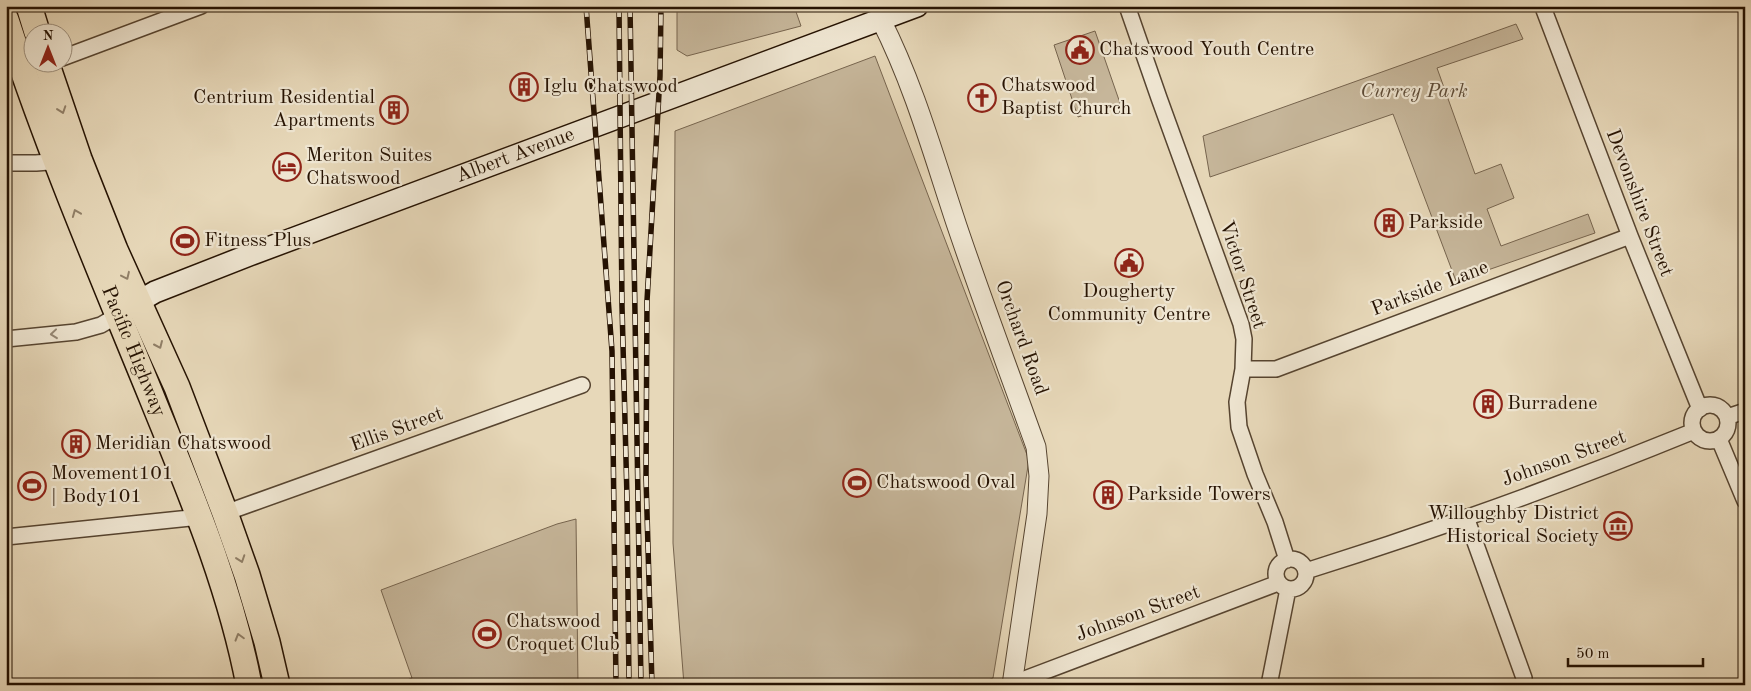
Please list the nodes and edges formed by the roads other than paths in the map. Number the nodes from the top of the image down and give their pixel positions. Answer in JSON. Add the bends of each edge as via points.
{"nodes":[{"id":1,"x":29,"y":6,"type":"edge"},
{"id":2,"x":201,"y":6,"type":"edge"},
{"id":3,"x":917,"y":6,"type":"edge"},
{"id":4,"x":1127,"y":6,"type":"edge"},
{"id":5,"x":1544,"y":10,"type":"dead end"},
{"id":6,"x":6,"y":20,"type":"edge"},
{"id":7,"x":881,"y":20,"type":"junction"},
{"id":8,"x":34,"y":22,"type":"edge"},
{"id":9,"x":72,"y":54,"type":"edge"},
{"id":10,"x":22,"y":69,"type":"edge"},
{"id":11,"x":23,"y":72,"type":"edge"},
{"id":12,"x":54,"y":72,"type":"edge"},
{"id":13,"x":80,"y":159,"type":"junction"},
{"id":14,"x":55,"y":162,"type":"junction"},
{"id":15,"x":6,"y":163,"type":"edge"},
{"id":16,"x":1630,"y":236,"type":"junction"},
{"id":17,"x":138,"y":301,"type":"junction"},
{"id":18,"x":118,"y":315,"type":"junction"},
{"id":19,"x":6,"y":339,"type":"edge"},
{"id":20,"x":1243,"y":369,"type":"junction"},
{"id":21,"x":582,"y":384,"type":"dead end"},
{"id":22,"x":1700,"y":409,"type":"junction"},
{"id":23,"x":1745,"y":410,"type":"edge"},
{"id":24,"x":1726,"y":417,"type":"junction"},
{"id":25,"x":1694,"y":430,"type":"junction"},
{"id":26,"x":1719,"y":439,"type":"junction"},
{"id":27,"x":1745,"y":501,"type":"edge"},
{"id":28,"x":225,"y":513,"type":"junction"},
{"id":29,"x":200,"y":517,"type":"junction"},
{"id":30,"x":1466,"y":517,"type":"junction"},
{"id":31,"x":6,"y":537,"type":"edge"},
{"id":32,"x":1287,"y":560,"type":"junction"},
{"id":33,"x":1306,"y":571,"type":"junction"},
{"id":34,"x":1283,"y":586,"type":"junction"},
{"id":35,"x":1524,"y":678,"type":"dead end"},
{"id":36,"x":1011,"y":684,"type":"edge"},
{"id":37,"x":250,"y":685,"type":"edge"},
{"id":38,"x":277,"y":685,"type":"edge"},
{"id":39,"x":1269,"y":685,"type":"edge"}],
"edges":[{"from":1,"to":8,"type":"highway"},
{"from":2,"to":9,"type":"street"},
{"from":3,"to":7,"type":"main road","name":"Albert Avenue"},
{"from":4,"to":20,"type":"street","name":"Victor Street","via":[[1241,324]]},
{"from":5,"to":16,"type":"street","name":"Devonshire Street"},
{"from":6,"to":10,"type":"highway","name":"Pacific Highway"},
{"from":7,"to":17,"type":"main road","name":"Albert Avenue","via":[[252,254]]},
{"from":7,"to":36,"type":"street","name":"Orchard Road","via":[[896,50],[927,134],[1036,447],[1039,476],[1037,514]]},
{"from":11,"to":14,"type":"highway","name":"Pacific Highway"},
{"from":12,"to":13,"type":"highway","name":"Pacific Highway","one_way":true},
{"from":13,"to":14,"type":"street"},
{"from":13,"to":17,"type":"highway","name":"Pacific Highway","one_way":true},
{"from":14,"to":15,"type":"street"},
{"from":18,"to":14,"type":"highway","name":"Pacific Highway","one_way":true},
{"from":16,"to":20,"type":"street","name":"Parkside Lane","via":[[1276,369]]},
{"from":16,"to":22,"type":"street","name":"Devonshire Street"},
{"from":17,"to":18,"type":"main road","name":"Albert Avenue"},
{"from":17,"to":28,"type":"highway","name":"Pacific Highway","one_way":true,"via":[[177,387]]},
{"from":18,"to":19,"type":"street","one_way":true,"via":[[101,325],[76,332]]},
{"from":18,"to":29,"type":"highway","name":"Pacific Highway"},
{"from":20,"to":32,"type":"street","name":"Victor Street","via":[[1237,402],[1239,427]]},
{"from":21,"to":28,"type":"street","name":"Ellis Street"},
{"from":22,"to":24,"type":"street","via":[[1716,407]]},
{"from":22,"to":25,"type":"street","via":[[1693,419]]},
{"from":23,"to":24,"type":"street"},
{"from":24,"to":26,"type":"street","via":[[1728,425]]},
{"from":25,"to":26,"type":"street","via":[[1702,439]]},
{"from":25,"to":30,"type":"street","name":"Johnson Street"},
{"from":26,"to":27,"type":"street"},
{"from":28,"to":38,"type":"highway","name":"Pacific Highway","one_way":true,"via":[[267,642]]},
{"from":29,"to":31,"type":"street"},
{"from":37,"to":29,"type":"highway","name":"Pacific Highway","one_way":true,"via":[[222,579]]},
{"from":30,"to":33,"type":"street","name":"Johnson Street"},
{"from":30,"to":35,"type":"street"},
{"from":32,"to":33,"type":"street","via":[[1294,559]]},
{"from":32,"to":34,"type":"street","via":[[1276,572]]},
{"from":33,"to":34,"type":"street","via":[[1304,583],[1294,590]]},
{"from":34,"to":36,"type":"street","name":"Johnson Street"},
{"from":34,"to":39,"type":"street"}]}
